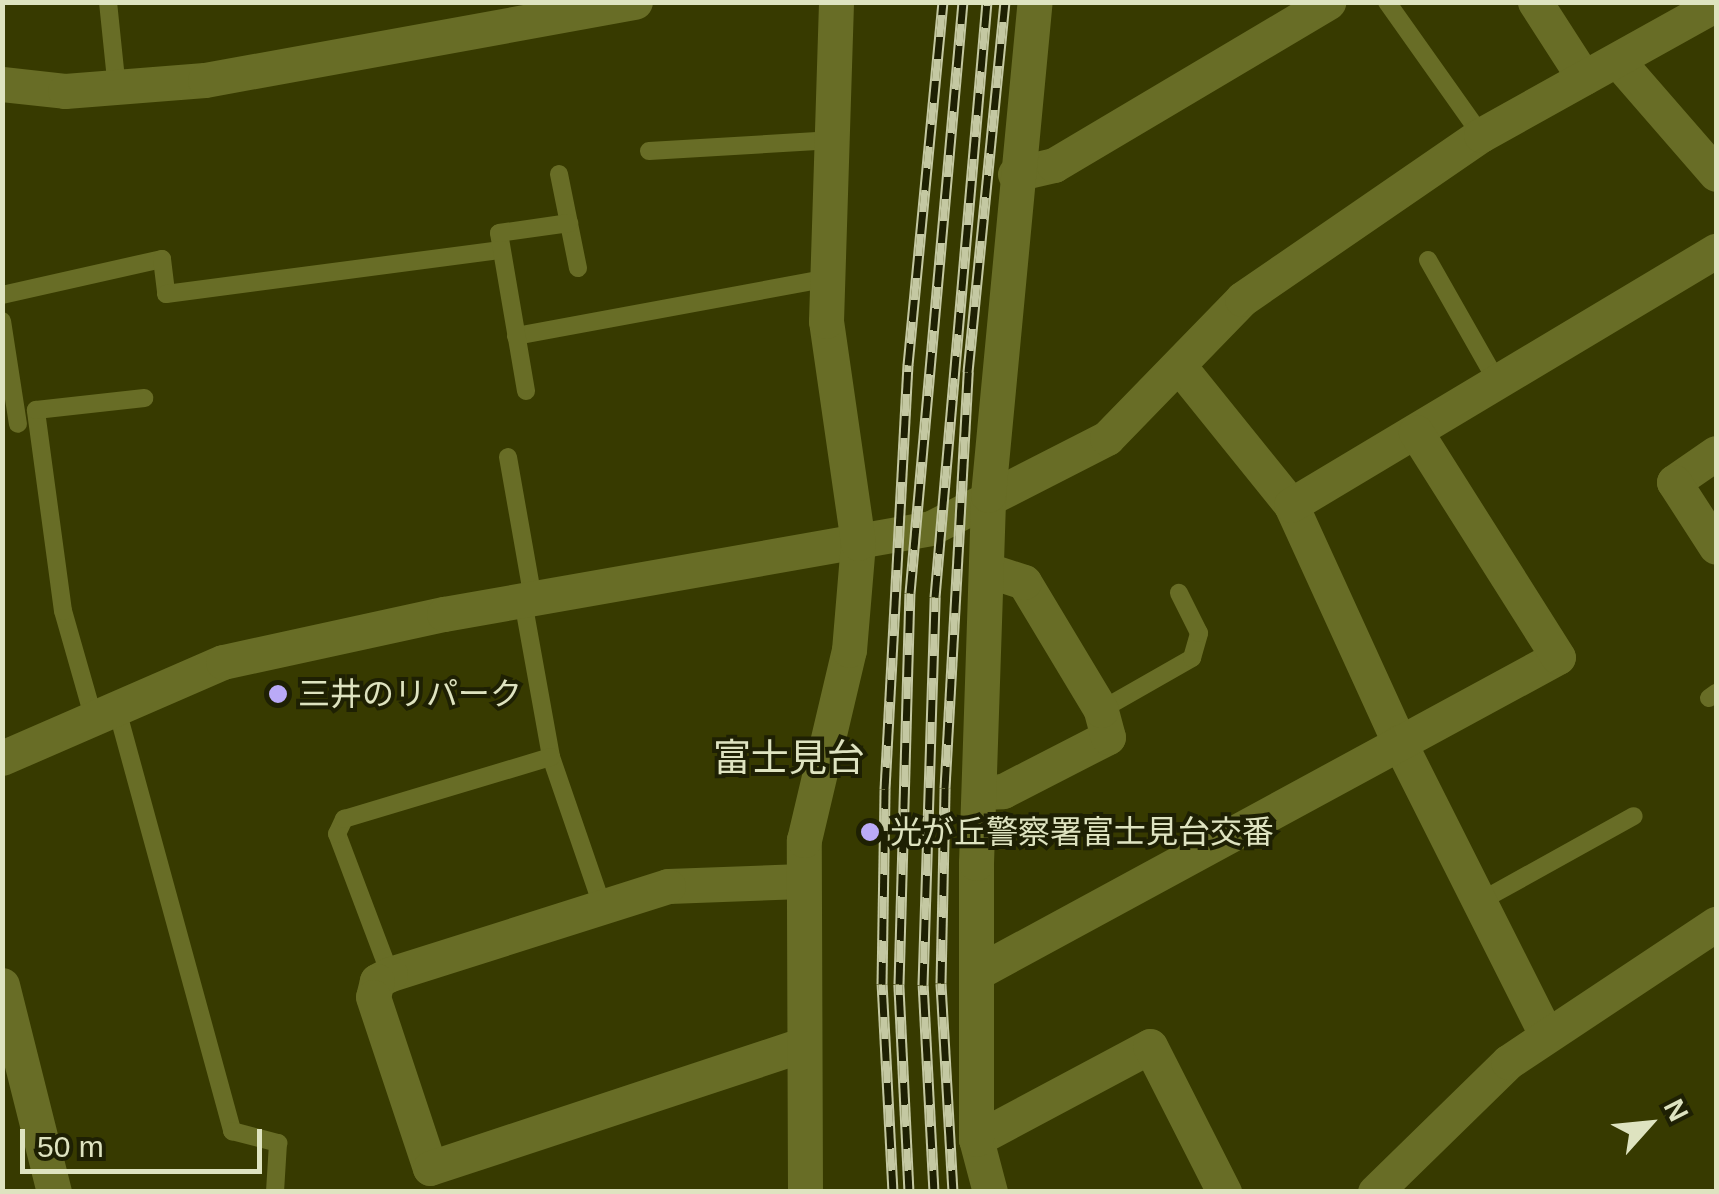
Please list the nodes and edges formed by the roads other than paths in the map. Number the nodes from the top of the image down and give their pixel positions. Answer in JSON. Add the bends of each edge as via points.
{"nodes":[{"id":1,"x":108,"y":2,"type":"edge"},
{"id":2,"x":635,"y":2,"type":"edge"},
{"id":3,"x":836,"y":2,"type":"edge"},
{"id":4,"x":1034,"y":2,"type":"edge"},
{"id":5,"x":1328,"y":2,"type":"edge"},
{"id":6,"x":1387,"y":2,"type":"edge"},
{"id":7,"x":1534,"y":2,"type":"edge"},
{"id":8,"x":1716,"y":4,"type":"edge"},
{"id":9,"x":1617,"y":60,"type":"junction"},
{"id":10,"x":1584,"y":78,"type":"junction"},
{"id":11,"x":2,"y":84,"type":"edge"},
{"id":12,"x":117,"y":89,"type":"junction"},
{"id":13,"x":1480,"y":134,"type":"junction"},
{"id":14,"x":834,"y":140,"type":"junction"},
{"id":15,"x":649,"y":151,"type":"dead end"},
{"id":16,"x":559,"y":174,"type":"dead end"},
{"id":17,"x":1015,"y":174,"type":"junction"},
{"id":18,"x":1716,"y":174,"type":"edge"},
{"id":19,"x":569,"y":223,"type":"junction"},
{"id":20,"x":502,"y":250,"type":"junction"},
{"id":21,"x":1716,"y":251,"type":"edge"},
{"id":22,"x":1428,"y":260,"type":"dead end"},
{"id":23,"x":578,"y":268,"type":"dead end"},
{"id":24,"x":830,"y":278,"type":"junction"},
{"id":25,"x":2,"y":294,"type":"edge"},
{"id":26,"x":2,"y":322,"type":"edge"},
{"id":27,"x":516,"y":336,"type":"junction"},
{"id":28,"x":1179,"y":366,"type":"junction"},
{"id":29,"x":1498,"y":382,"type":"junction"},
{"id":30,"x":526,"y":391,"type":"dead end"},
{"id":31,"x":144,"y":398,"type":"dead end"},
{"id":32,"x":19,"y":424,"type":"edge"},
{"id":33,"x":1416,"y":432,"type":"junction"},
{"id":34,"x":1716,"y":453,"type":"edge"},
{"id":35,"x":508,"y":457,"type":"dead end"},
{"id":36,"x":988,"y":495,"type":"junction"},
{"id":37,"x":1291,"y":505,"type":"junction"},
{"id":38,"x":858,"y":543,"type":"junction"},
{"id":39,"x":1716,"y":547,"type":"edge"},
{"id":40,"x":988,"y":570,"type":"junction"},
{"id":41,"x":1179,"y":594,"type":"dead end"},
{"id":42,"x":528,"y":600,"type":"junction"},
{"id":43,"x":1100,"y":710,"type":"junction"},
{"id":44,"x":104,"y":711,"type":"junction"},
{"id":45,"x":1399,"y":742,"type":"junction"},
{"id":46,"x":551,"y":756,"type":"junction"},
{"id":47,"x":2,"y":758,"type":"edge"},
{"id":48,"x":979,"y":792,"type":"junction"},
{"id":49,"x":1634,"y":816,"type":"dead end"},
{"id":50,"x":802,"y":881,"type":"junction"},
{"id":51,"x":1478,"y":904,"type":"junction"},
{"id":52,"x":602,"y":905,"type":"junction"},
{"id":53,"x":1716,"y":924,"type":"edge"},
{"id":54,"x":976,"y":973,"type":"junction"},
{"id":55,"x":390,"y":974,"type":"junction"},
{"id":56,"x":2,"y":985,"type":"edge"},
{"id":57,"x":1546,"y":1034,"type":"junction"},
{"id":58,"x":802,"y":1045,"type":"junction"},
{"id":59,"x":976,"y":1139,"type":"junction"},
{"id":60,"x":54,"y":1192,"type":"edge"},
{"id":61,"x":275,"y":1192,"type":"edge"},
{"id":62,"x":805,"y":1192,"type":"edge"},
{"id":63,"x":990,"y":1192,"type":"edge"},
{"id":64,"x":1224,"y":1192,"type":"edge"},
{"id":65,"x":1375,"y":1192,"type":"edge"}],
"edges":[{"from":1,"to":12,"type":"lane"},
{"from":2,"to":12,"type":"street","via":[[205,80]]},
{"from":3,"to":14,"type":"street"},
{"from":4,"to":17,"type":"street"},
{"from":5,"to":17,"type":"street","via":[[1054,166]]},
{"from":6,"to":13,"type":"lane"},
{"from":7,"to":10,"type":"street"},
{"from":8,"to":9,"type":"street"},
{"from":9,"to":10,"type":"street"},
{"from":9,"to":18,"type":"street"},
{"from":10,"to":13,"type":"street"},
{"from":11,"to":12,"type":"street"},
{"from":13,"to":28,"type":"street","via":[[1242,298]]},
{"from":14,"to":15,"type":"lane"},
{"from":14,"to":24,"type":"street"},
{"from":16,"to":19,"type":"lane"},
{"from":17,"to":36,"type":"street"},
{"from":19,"to":20,"type":"lane","via":[[498,234]]},
{"from":19,"to":23,"type":"lane"},
{"from":20,"to":25,"type":"lane","via":[[166,294],[162,259]]},
{"from":20,"to":27,"type":"lane"},
{"from":21,"to":29,"type":"street"},
{"from":22,"to":29,"type":"lane"},
{"from":24,"to":27,"type":"lane"},
{"from":24,"to":38,"type":"street","via":[[826,320]]},
{"from":26,"to":32,"type":"lane"},
{"from":27,"to":30,"type":"lane"},
{"from":28,"to":36,"type":"street","via":[[1107,438]]},
{"from":28,"to":37,"type":"street"},
{"from":29,"to":33,"type":"street"},
{"from":31,"to":32,"type":"lane","via":[[36,410]]},
{"from":32,"to":44,"type":"lane","via":[[63,611]]},
{"from":33,"to":37,"type":"street"},
{"from":33,"to":45,"type":"street","via":[[1558,656]]},
{"from":34,"to":39,"type":"street","via":[[1674,482]]},
{"from":35,"to":42,"type":"lane"},
{"from":36,"to":38,"type":"street","via":[[931,528]]},
{"from":36,"to":40,"type":"street"},
{"from":37,"to":45,"type":"street"},
{"from":38,"to":42,"type":"street"},
{"from":38,"to":50,"type":"street","via":[[849,650],[804,840]]},
{"from":40,"to":43,"type":"street","via":[[1024,582]]},
{"from":40,"to":48,"type":"street"},
{"from":41,"to":43,"type":"lane","via":[[1199,633],[1192,658]]},
{"from":42,"to":44,"type":"street","via":[[223,662]]},
{"from":42,"to":46,"type":"lane"},
{"from":43,"to":48,"type":"street","via":[[1108,736],[1003,791]]},
{"from":44,"to":47,"type":"street","via":[[38,748]]},
{"from":44,"to":61,"type":"lane","via":[[232,1130],[278,1142]]},
{"from":45,"to":51,"type":"street"},
{"from":45,"to":54,"type":"street"},
{"from":46,"to":52,"type":"lane"},
{"from":46,"to":55,"type":"lane","via":[[344,819],[337,834]]},
{"from":48,"to":54,"type":"street"},
{"from":49,"to":51,"type":"lane"},
{"from":50,"to":52,"type":"street","via":[[694,882]]},
{"from":50,"to":58,"type":"street"},
{"from":51,"to":57,"type":"street"},
{"from":52,"to":55,"type":"street"},
{"from":53,"to":57,"type":"street"},
{"from":54,"to":59,"type":"street"},
{"from":55,"to":58,"type":"street","via":[[377,981],[372,998],[430,1168]]},
{"from":56,"to":60,"type":"street"},
{"from":57,"to":65,"type":"street"},
{"from":58,"to":62,"type":"street"},
{"from":59,"to":63,"type":"street"},
{"from":59,"to":64,"type":"street","via":[[1150,1046]]}]}
